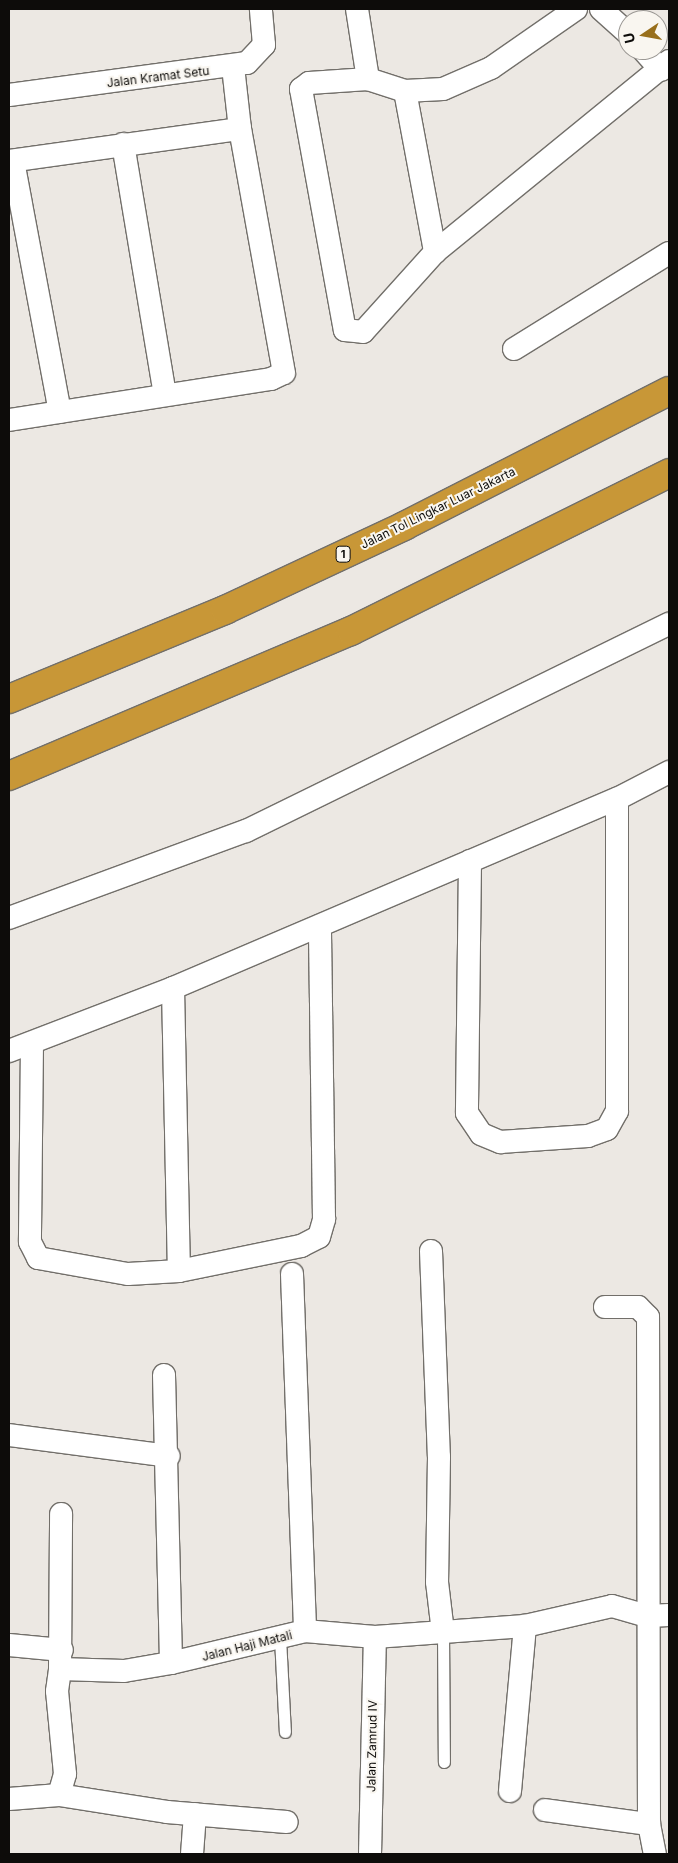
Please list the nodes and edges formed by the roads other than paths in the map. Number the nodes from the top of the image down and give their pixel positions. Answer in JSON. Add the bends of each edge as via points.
{"nodes":[{"id":1,"x":261,"y":9,"type":"edge"},
{"id":2,"x":357,"y":9,"type":"edge"},
{"id":3,"x":576,"y":9,"type":"edge"},
{"id":4,"x":665,"y":66,"type":"edge"},
{"id":5,"x":233,"y":67,"type":"junction"},
{"id":6,"x":368,"y":79,"type":"junction"},
{"id":7,"x":405,"y":91,"type":"junction"},
{"id":8,"x":9,"y":95,"type":"edge"},
{"id":9,"x":240,"y":129,"type":"junction"},
{"id":10,"x":123,"y":144,"type":"junction"},
{"id":11,"x":11,"y":161,"type":"edge"},
{"id":12,"x":435,"y":252,"type":"junction"},
{"id":13,"x":669,"y":254,"type":"edge"},
{"id":14,"x":514,"y":349,"type":"dead end"},
{"id":15,"x":669,"y":391,"type":"edge"},
{"id":16,"x":166,"y":395,"type":"junction"},
{"id":17,"x":60,"y":412,"type":"junction"},
{"id":18,"x":9,"y":420,"type":"edge"},
{"id":19,"x":669,"y":473,"type":"edge"},
{"id":20,"x":669,"y":624,"type":"edge"},
{"id":21,"x":9,"y":699,"type":"edge"},
{"id":22,"x":669,"y":772,"type":"edge"},
{"id":23,"x":9,"y":776,"type":"edge"},
{"id":24,"x":617,"y":799,"type":"junction"},
{"id":25,"x":470,"y":861,"type":"junction"},
{"id":26,"x":9,"y":918,"type":"edge"},
{"id":27,"x":320,"y":926,"type":"junction"},
{"id":28,"x":173,"y":988,"type":"junction"},
{"id":29,"x":32,"y":1043,"type":"junction"},
{"id":30,"x":9,"y":1051,"type":"edge"},
{"id":31,"x":431,"y":1251,"type":"dead end"},
{"id":32,"x":178,"y":1271,"type":"junction"},
{"id":33,"x":292,"y":1274,"type":"dead end"},
{"id":34,"x":604,"y":1307,"type":"dead end"},
{"id":35,"x":164,"y":1375,"type":"dead end"},
{"id":36,"x":9,"y":1436,"type":"edge"},
{"id":37,"x":170,"y":1456,"type":"junction"},
{"id":38,"x":61,"y":1514,"type":"dead end"},
{"id":39,"x":659,"y":1615,"type":"edge"},
{"id":40,"x":525,"y":1626,"type":"junction"},
{"id":41,"x":305,"y":1631,"type":"junction"},
{"id":42,"x":443,"y":1632,"type":"junction"},
{"id":43,"x":375,"y":1637,"type":"junction"},
{"id":44,"x":280,"y":1638,"type":"junction"},
{"id":45,"x":9,"y":1645,"type":"edge"},
{"id":46,"x":61,"y":1660,"type":"junction"},
{"id":47,"x":171,"y":1664,"type":"junction"},
{"id":48,"x":285,"y":1732,"type":"dead end"},
{"id":49,"x":444,"y":1762,"type":"dead end"},
{"id":50,"x":510,"y":1791,"type":"dead end"},
{"id":51,"x":59,"y":1795,"type":"junction"},
{"id":52,"x":9,"y":1799,"type":"edge"},
{"id":53,"x":545,"y":1810,"type":"dead end"},
{"id":54,"x":195,"y":1814,"type":"junction"},
{"id":55,"x":287,"y":1822,"type":"dead end"},
{"id":56,"x":649,"y":1824,"type":"junction"},
{"id":57,"x":192,"y":1854,"type":"edge"},
{"id":58,"x":370,"y":1854,"type":"edge"},
{"id":59,"x":655,"y":1854,"type":"edge"}],
"edges":[{"from":1,"to":5,"type":"street","name":"Jalan Kramat Setu","via":[[264,45],[247,63]]},
{"from":2,"to":6,"type":"street"},
{"from":3,"to":7,"type":"street","via":[[471,79],[443,89]]},
{"from":4,"to":12,"type":"street"},
{"from":5,"to":8,"type":"street","name":"Jalan Kramat Setu"},
{"from":5,"to":9,"type":"street"},
{"from":6,"to":7,"type":"street"},
{"from":6,"to":12,"type":"street","via":[[309,83],[301,89],[345,330],[363,332]]},
{"from":7,"to":12,"type":"street"},
{"from":9,"to":10,"type":"street"},
{"from":9,"to":16,"type":"street","via":[[284,372],[271,379]]},
{"from":10,"to":11,"type":"street"},
{"from":10,"to":16,"type":"street"},
{"from":11,"to":17,"type":"street"},
{"from":13,"to":14,"type":"street"},
{"from":15,"to":21,"type":"highway","name":"Jalan Tol Lingkar Luar Jakarta","number":"1","via":[[404,526],[234,605]]},
{"from":16,"to":17,"type":"street"},
{"from":17,"to":18,"type":"street"},
{"from":19,"to":23,"type":"highway","via":[[350,631]]},
{"from":20,"to":26,"type":"street","via":[[246,831]]},
{"from":22,"to":24,"type":"street"},
{"from":24,"to":25,"type":"street"},
{"from":24,"to":25,"type":"street","via":[[617,1111],[607,1129],[588,1136],[500,1142],[481,1134],[468,1113]]},
{"from":25,"to":27,"type":"street"},
{"from":27,"to":28,"type":"street"},
{"from":27,"to":32,"type":"street","via":[[324,1218],[319,1237],[301,1246]]},
{"from":28,"to":29,"type":"street"},
{"from":28,"to":32,"type":"street"},
{"from":29,"to":30,"type":"street"},
{"from":29,"to":32,"type":"street","via":[[30,1242],[38,1258],[128,1274]]},
{"from":31,"to":42,"type":"street","via":[[439,1457],[437,1582]]},
{"from":33,"to":41,"type":"street"},
{"from":34,"to":39,"type":"street","via":[[638,1307],[648,1317]]},
{"from":35,"to":37,"type":"street"},
{"from":36,"to":37,"type":"street"},
{"from":37,"to":47,"type":"street"},
{"from":38,"to":46,"type":"street"},
{"from":39,"to":40,"type":"street","name":"Jalan Haji Matali","via":[[612,1606]]},
{"from":39,"to":56,"type":"street"},
{"from":40,"to":42,"type":"street","name":"Jalan Haji Matali"},
{"from":40,"to":50,"type":"street"},
{"from":41,"to":43,"type":"street","name":"Jalan Haji Matali"},
{"from":41,"to":44,"type":"street","name":"Jalan Haji Matali"},
{"from":42,"to":43,"type":"street","name":"Jalan Haji Matali"},
{"from":42,"to":49,"type":"lane"},
{"from":43,"to":58,"type":"street","name":"Jalan Zamrud IV"},
{"from":44,"to":47,"type":"street","name":"Jalan Haji Matali"},
{"from":44,"to":48,"type":"lane"},
{"from":45,"to":46,"type":"street","name":"Jalan Haji Matali"},
{"from":46,"to":47,"type":"street","name":"Jalan Haji Matali","via":[[124,1671]]},
{"from":46,"to":51,"type":"street","via":[[57,1692],[65,1774]]},
{"from":51,"to":52,"type":"street"},
{"from":51,"to":54,"type":"street"},
{"from":53,"to":56,"type":"street"},
{"from":54,"to":55,"type":"street"},
{"from":54,"to":57,"type":"street"},
{"from":56,"to":59,"type":"street"}]}
